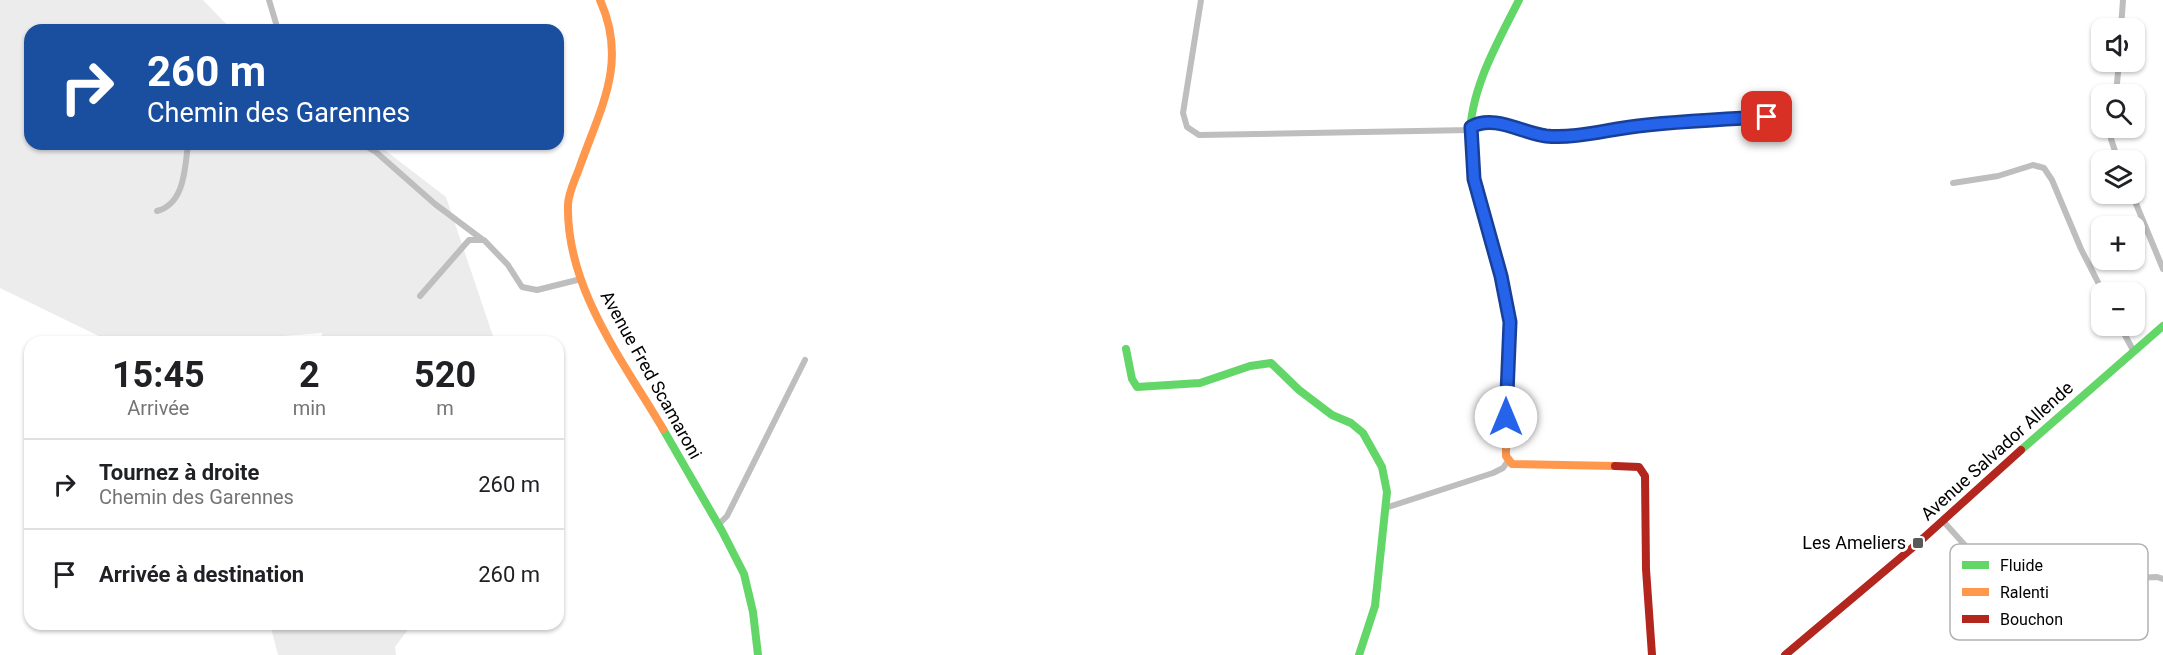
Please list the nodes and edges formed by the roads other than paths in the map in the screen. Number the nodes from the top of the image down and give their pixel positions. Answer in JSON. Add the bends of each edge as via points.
{"nodes":[{"id":1,"x":269,"y":0,"type":"edge"},
{"id":2,"x":600,"y":0,"type":"edge"},
{"id":3,"x":1201,"y":0,"type":"edge"},
{"id":4,"x":1519,"y":0,"type":"edge"},
{"id":5,"x":2123,"y":0,"type":"edge"},
{"id":6,"x":2122,"y":18,"type":"edge"},
{"id":7,"x":276,"y":24,"type":"edge"},
{"id":8,"x":1767,"y":117,"type":"dead end"},
{"id":9,"x":1470,"y":129,"type":"junction"},
{"id":10,"x":188,"y":150,"type":"edge"},
{"id":11,"x":372,"y":150,"type":"edge"},
{"id":12,"x":1953,"y":183,"type":"dead end"},
{"id":13,"x":2136,"y":204,"type":"edge"},
{"id":14,"x":157,"y":211,"type":"dead end"},
{"id":15,"x":483,"y":240,"type":"junction"},
{"id":16,"x":2163,"y":269,"type":"edge"},
{"id":17,"x":581,"y":279,"type":"junction"},
{"id":18,"x":2098,"y":282,"type":"edge"},
{"id":19,"x":420,"y":296,"type":"dead end"},
{"id":20,"x":2163,"y":326,"type":"edge"},
{"id":21,"x":2125,"y":336,"type":"edge"},
{"id":22,"x":1126,"y":349,"type":"dead end"},
{"id":23,"x":2133,"y":350,"type":"junction"},
{"id":24,"x":805,"y":360,"type":"dead end"},
{"id":25,"x":1508,"y":461,"type":"junction"},
{"id":26,"x":1385,"y":508,"type":"junction"},
{"id":27,"x":1943,"y":521,"type":"junction"},
{"id":28,"x":718,"y":525,"type":"junction"},
{"id":29,"x":1964,"y":544,"type":"edge"},
{"id":30,"x":2148,"y":578,"type":"edge"},
{"id":31,"x":2163,"y":579,"type":"edge"},
{"id":32,"x":1792,"y":653,"type":"edge"},
{"id":33,"x":758,"y":655,"type":"edge"},
{"id":34,"x":1359,"y":655,"type":"edge"},
{"id":35,"x":1652,"y":655,"type":"edge"}],
"edges":[{"from":1,"to":7,"type":"street"},
{"from":2,"to":17,"type":"street","name":"Avenue Fred Scamaroni","via":[[610,25],[612,75],[568,202],[569,241]]},
{"from":3,"to":9,"type":"street","via":[[1183,113],[1187,127],[1199,135]]},
{"from":4,"to":9,"type":"street","via":[[1474,103]]},
{"from":5,"to":6,"type":"street"},
{"from":8,"to":9,"type":"street","via":[[1547,136],[1509,125],[1478,123]]},
{"from":9,"to":25,"type":"street","via":[[1474,179],[1510,322],[1506,379]]},
{"from":10,"to":14,"type":"street","via":[[187,170],[178,193],[166,208]]},
{"from":11,"to":15,"type":"street"},
{"from":12,"to":18,"type":"street","via":[[1998,176],[2033,165],[2044,168]]},
{"from":13,"to":16,"type":"street"},
{"from":15,"to":17,"type":"street","via":[[508,265],[522,287],[537,290]]},
{"from":15,"to":19,"type":"street","via":[[469,240]]},
{"from":17,"to":28,"type":"street","name":"Avenue Fred Scamaroni","via":[[615,350]]},
{"from":20,"to":23,"type":"street","name":"Avenue Salvador Allende"},
{"from":21,"to":23,"type":"street"},
{"from":22,"to":26,"type":"street","via":[[1137,387],[1214,380],[1258,363],[1277,366],[1299,390],[1363,433],[1382,467],[1387,492]]},
{"from":23,"to":27,"type":"street","name":"Avenue Salvador Allende"},
{"from":24,"to":28,"type":"street","via":[[727,516]]},
{"from":25,"to":26,"type":"street","via":[[1493,473]]},
{"from":25,"to":35,"type":"street","via":[[1639,467],[1645,476]]},
{"from":26,"to":34,"type":"street","via":[[1376,606]]},
{"from":27,"to":29,"type":"street"},
{"from":27,"to":32,"type":"street","name":"Avenue Salvador Allende"},
{"from":28,"to":33,"type":"street","name":"Avenue Fred Scamaroni","via":[[744,574]]},
{"from":30,"to":31,"type":"street"}]}
